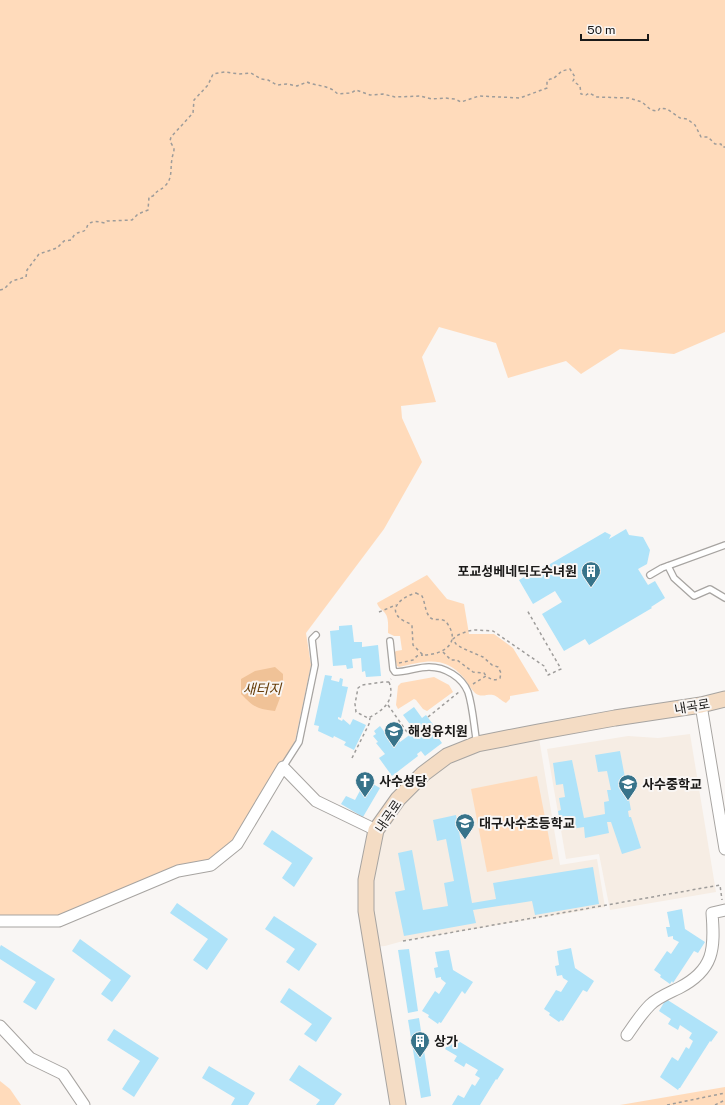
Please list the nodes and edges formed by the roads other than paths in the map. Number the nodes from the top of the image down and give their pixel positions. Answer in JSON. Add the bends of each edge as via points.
{"nodes":[{"id":1,"x":725,"y":545,"type":"edge"},
{"id":2,"x":668,"y":566,"type":"junction"},
{"id":3,"x":650,"y":575,"type":"dead end"},
{"id":4,"x":725,"y":598,"type":"edge"},
{"id":5,"x":316,"y":635,"type":"dead end"},
{"id":6,"x":390,"y":641,"type":"dead end"},
{"id":7,"x":725,"y":699,"type":"edge"},
{"id":8,"x":701,"y":705,"type":"junction"},
{"id":9,"x":477,"y":744,"type":"junction"},
{"id":10,"x":283,"y":767,"type":"junction"},
{"id":11,"x":376,"y":830,"type":"junction"},
{"id":12,"x":725,"y":849,"type":"edge"},
{"id":13,"x":724,"y":907,"type":"edge"},
{"id":14,"x":0,"y":921,"type":"edge"},
{"id":15,"x":0,"y":1026,"type":"edge"},
{"id":16,"x":627,"y":1034,"type":"dead end"},
{"id":17,"x":84,"y":1105,"type":"edge"},
{"id":18,"x":398,"y":1105,"type":"edge"}],
"edges":[{"from":1,"to":2,"type":"lane"},
{"from":2,"to":3,"type":"lane"},
{"from":2,"to":4,"type":"lane","via":[[674,578],[694,596],[710,589]]},
{"from":5,"to":10,"type":"lane","via":[[312,639],[315,665],[300,742]]},
{"from":6,"to":9,"type":"lane","via":[[395,672],[428,667],[445,670],[453,674],[464,686],[468,692]]},
{"from":7,"to":8,"type":"main road","name":"내곡로"},
{"from":8,"to":9,"type":"main road","name":"내곡로"},
{"from":8,"to":12,"type":"street"},
{"from":9,"to":11,"type":"main road","name":"내곡로","via":[[447,756],[423,774],[398,799]]},
{"from":10,"to":11,"type":"street","via":[[316,801]]},
{"from":10,"to":14,"type":"street","via":[[237,844],[211,865],[178,871],[59,921]]},
{"from":11,"to":18,"type":"main road","name":"내곡로","via":[[366,880],[366,911]]},
{"from":13,"to":16,"type":"street","via":[[712,913],[713,944],[708,962],[696,978],[663,995],[650,1005]]},
{"from":15,"to":17,"type":"street","via":[[30,1058],[63,1074]]}]}
